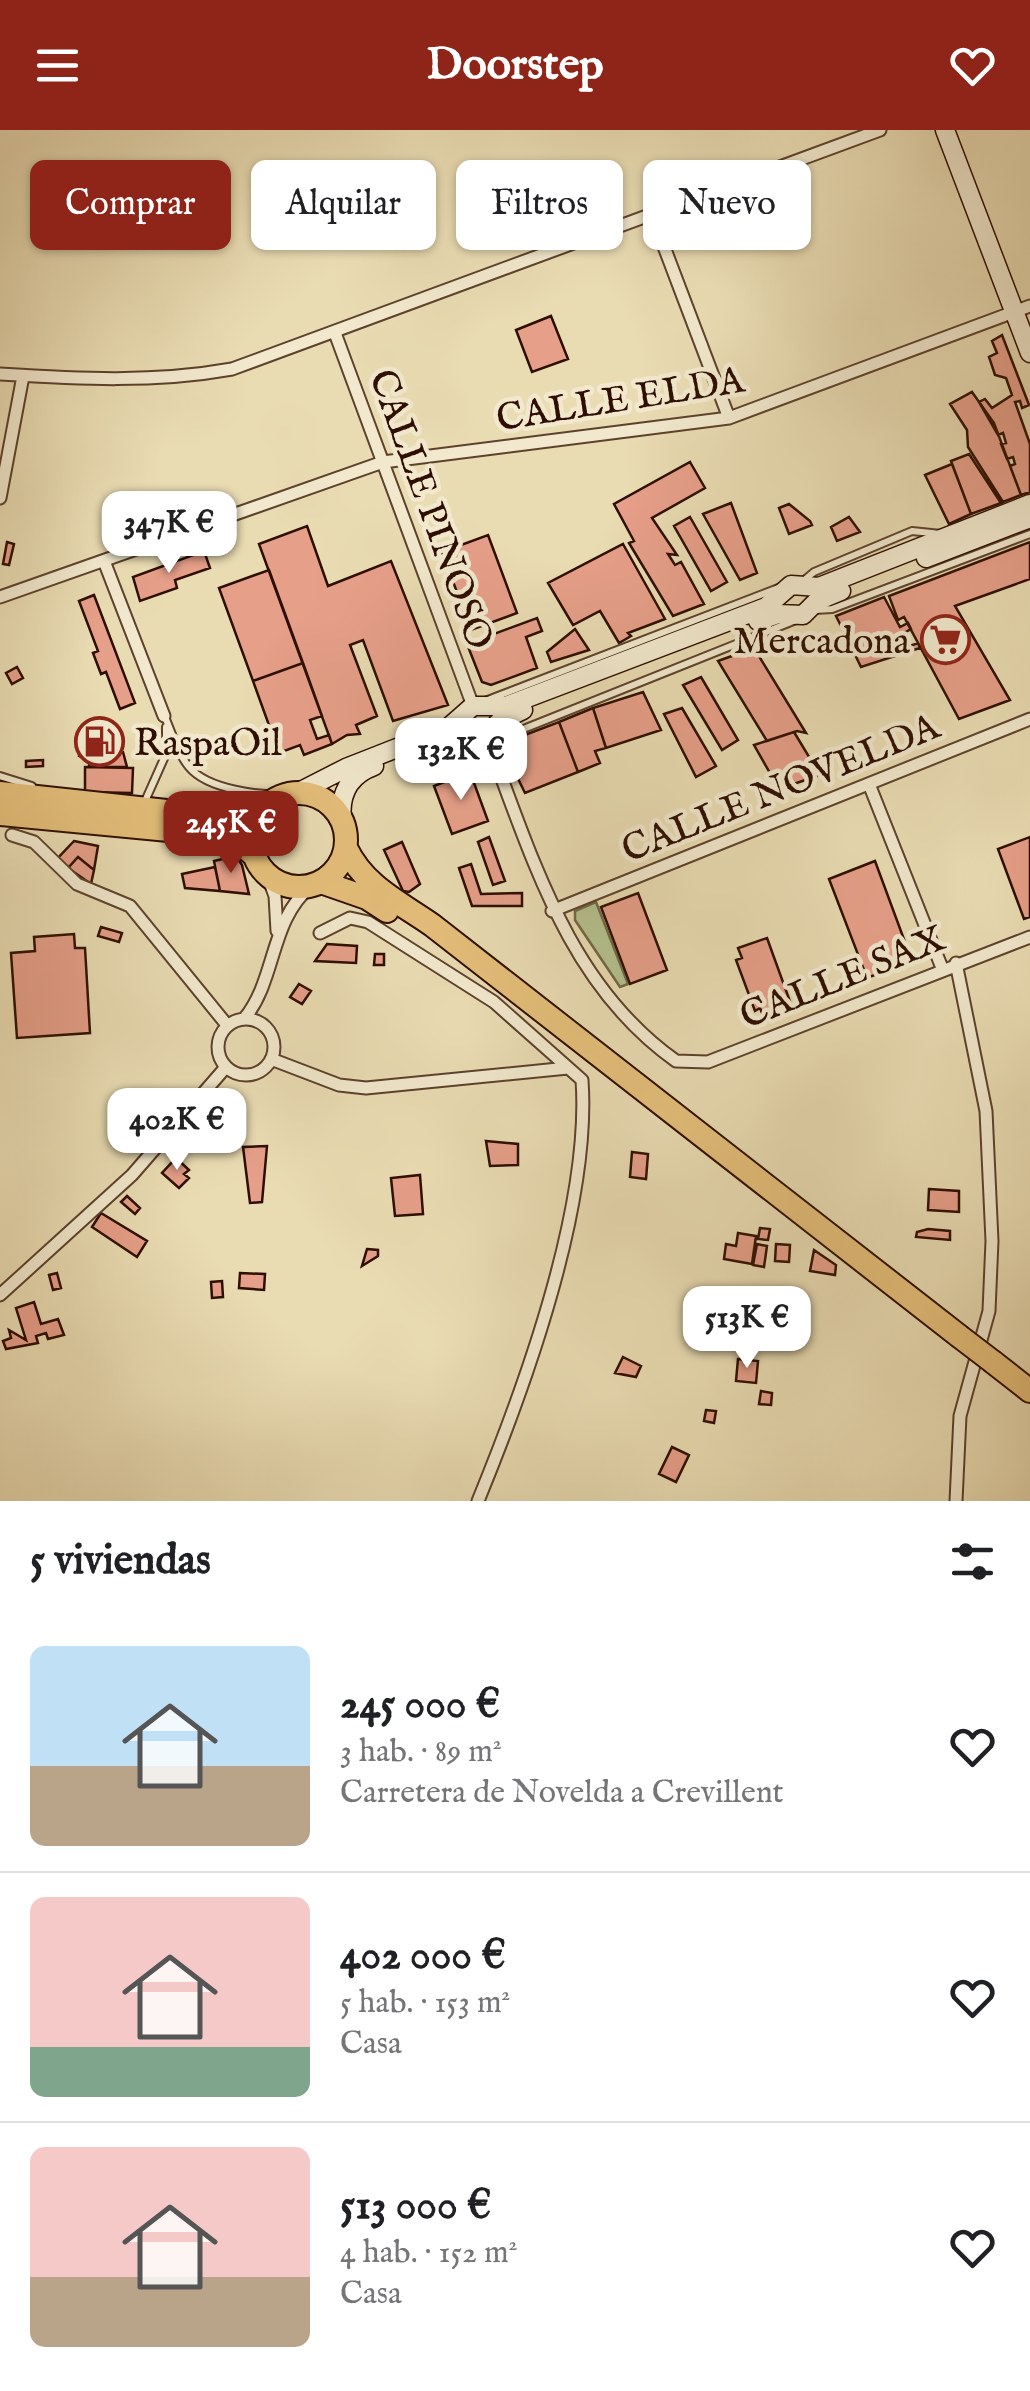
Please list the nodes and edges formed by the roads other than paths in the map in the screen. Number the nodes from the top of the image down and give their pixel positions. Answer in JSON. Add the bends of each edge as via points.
{"nodes":[{"id":1,"x":880,"y":130,"type":"edge"},
{"id":2,"x":945,"y":130,"type":"edge"},
{"id":3,"x":800,"y":160,"type":"edge"},
{"id":4,"x":643,"y":218,"type":"edge"},
{"id":5,"x":665,"y":250,"type":"edge"},
{"id":6,"x":1022,"y":310,"type":"edge"},
{"id":7,"x":335,"y":333,"type":"junction"},
{"id":8,"x":1030,"y":353,"type":"edge"},
{"id":9,"x":0,"y":374,"type":"edge"},
{"id":10,"x":22,"y":376,"type":"junction"},
{"id":11,"x":729,"y":418,"type":"junction"},
{"id":12,"x":383,"y":462,"type":"junction"},
{"id":13,"x":0,"y":498,"type":"edge"},
{"id":14,"x":1030,"y":504,"type":"edge"},
{"id":15,"x":1030,"y":518,"type":"edge"},
{"id":16,"x":1030,"y":534,"type":"edge"},
{"id":17,"x":104,"y":560,"type":"junction"},
{"id":18,"x":794,"y":588,"type":"junction"},
{"id":19,"x":0,"y":597,"type":"edge"},
{"id":20,"x":802,"y":612,"type":"junction"},
{"id":21,"x":475,"y":709,"type":"junction"},
{"id":22,"x":164,"y":716,"type":"junction"},
{"id":23,"x":1030,"y":720,"type":"edge"},
{"id":24,"x":485,"y":733,"type":"junction"},
{"id":25,"x":0,"y":776,"type":"edge"},
{"id":26,"x":869,"y":784,"type":"junction"},
{"id":27,"x":32,"y":786,"type":"dead end"},
{"id":28,"x":0,"y":793,"type":"edge"},
{"id":29,"x":285,"y":796,"type":"junction"},
{"id":30,"x":146,"y":798,"type":"dead end"},
{"id":31,"x":0,"y":814,"type":"edge"},
{"id":32,"x":342,"y":820,"type":"junction"},
{"id":33,"x":12,"y":836,"type":"dead end"},
{"id":34,"x":346,"y":848,"type":"junction"},
{"id":35,"x":255,"y":856,"type":"junction"},
{"id":36,"x":268,"y":877,"type":"junction"},
{"id":37,"x":316,"y":884,"type":"junction"},
{"id":38,"x":552,"y":911,"type":"junction"},
{"id":39,"x":320,"y":933,"type":"dead end"},
{"id":40,"x":1030,"y":936,"type":"edge"},
{"id":41,"x":277,"y":939,"type":"junction"},
{"id":42,"x":465,"y":952,"type":"junction"},
{"id":43,"x":956,"y":963,"type":"junction"},
{"id":44,"x":942,"y":968,"type":"junction"},
{"id":45,"x":261,"y":991,"type":"junction"},
{"id":46,"x":244,"y":1019,"type":"junction"},
{"id":47,"x":262,"y":1024,"type":"junction"},
{"id":48,"x":228,"y":1026,"type":"junction"},
{"id":49,"x":271,"y":1059,"type":"junction"},
{"id":50,"x":226,"y":1067,"type":"junction"},
{"id":51,"x":568,"y":1068,"type":"junction"},
{"id":52,"x":0,"y":1295,"type":"edge"},
{"id":53,"x":1030,"y":1391,"type":"edge"},
{"id":54,"x":478,"y":1501,"type":"edge"},
{"id":55,"x":956,"y":1501,"type":"edge"}],
"edges":[{"from":1,"to":3,"type":"street"},
{"from":2,"to":6,"type":"main road"},
{"from":4,"to":7,"type":"street"},
{"from":5,"to":11,"type":"street"},
{"from":6,"to":8,"type":"main road"},
{"from":6,"to":11,"type":"street","name":"CALLE ELDA"},
{"from":7,"to":10,"type":"street","via":[[232,369],[187,376]]},
{"from":7,"to":12,"type":"street","name":"CALLE PINOSO"},
{"from":9,"to":10,"type":"street"},
{"from":10,"to":13,"type":"street"},
{"from":11,"to":12,"type":"street","name":"CALLE ELDA"},
{"from":12,"to":17,"type":"street","name":"CALLE ELDA"},
{"from":12,"to":21,"type":"street","name":"CALLE PINOSO"},
{"from":14,"to":18,"type":"main road","via":[[819,588]]},
{"from":15,"to":20,"type":"main road"},
{"from":16,"to":20,"type":"lane","via":[[832,609]]},
{"from":17,"to":19,"type":"street","name":"CALLE ELDA"},
{"from":17,"to":22,"type":"street"},
{"from":18,"to":20,"type":"main road"},
{"from":18,"to":20,"type":"main road","via":[[781,605]]},
{"from":18,"to":21,"type":"main road","via":[[748,614],[506,706]]},
{"from":20,"to":24,"type":"main road","via":[[768,616],[508,716]]},
{"from":21,"to":24,"type":"main road"},
{"from":21,"to":24,"type":"main road","via":[[494,717]]},
{"from":21,"to":29,"type":"main road","via":[[448,728]]},
{"from":22,"to":29,"type":"lane","via":[[200,777]]},
{"from":22,"to":30,"type":"lane","via":[[166,754]]},
{"from":23,"to":26,"type":"street","name":"CALLE NOVELDA"},
{"from":24,"to":32,"type":"main road","via":[[452,737],[358,774],[343,795]]},
{"from":24,"to":38,"type":"street"},
{"from":25,"to":27,"type":"lane"},
{"from":26,"to":38,"type":"street","name":"CALLE NOVELDA"},
{"from":26,"to":44,"type":"street"},
{"from":28,"to":29,"type":"highway","via":[[194,814],[225,814]]},
{"from":29,"to":32,"type":"highway","via":[[324,799]]},
{"from":29,"to":35,"type":"highway","via":[[253,831]]},
{"from":31,"to":35,"type":"highway","via":[[221,835]]},
{"from":32,"to":34,"type":"highway"},
{"from":33,"to":48,"type":"street","via":[[34,842],[77,884],[130,906]]},
{"from":34,"to":37,"type":"highway","via":[[333,874]]},
{"from":34,"to":42,"type":"highway","via":[[378,890]]},
{"from":35,"to":36,"type":"highway"},
{"from":36,"to":37,"type":"highway","via":[[295,887]]},
{"from":36,"to":41,"type":"street"},
{"from":37,"to":41,"type":"street","via":[[288,911]]},
{"from":37,"to":42,"type":"highway","via":[[367,898]]},
{"from":38,"to":44,"type":"street","name":"CALLE SAX","via":[[610,1000],[676,1062],[708,1062]]},
{"from":39,"to":51,"type":"street","via":[[350,918],[368,922],[494,1002]]},
{"from":40,"to":43,"type":"street","name":"CALLE SAX"},
{"from":41,"to":45,"type":"street"},
{"from":42,"to":53,"type":"highway","bridge":true},
{"from":43,"to":44,"type":"street","name":"CALLE SAX"},
{"from":43,"to":55,"type":"street","via":[[986,1111],[992,1241],[989,1311],[960,1416]]},
{"from":45,"to":46,"type":"street"},
{"from":45,"to":47,"type":"street"},
{"from":46,"to":47,"type":"street"},
{"from":46,"to":48,"type":"street"},
{"from":47,"to":49,"type":"street","via":[[274,1040]]},
{"from":48,"to":50,"type":"street","via":[[218,1041]]},
{"from":49,"to":50,"type":"street","via":[[256,1073]]},
{"from":49,"to":51,"type":"street","via":[[339,1086],[366,1088]]},
{"from":50,"to":52,"type":"street","via":[[132,1175]]},
{"from":51,"to":54,"type":"street","via":[[582,1080],[585,1121],[559,1269]]}]}
